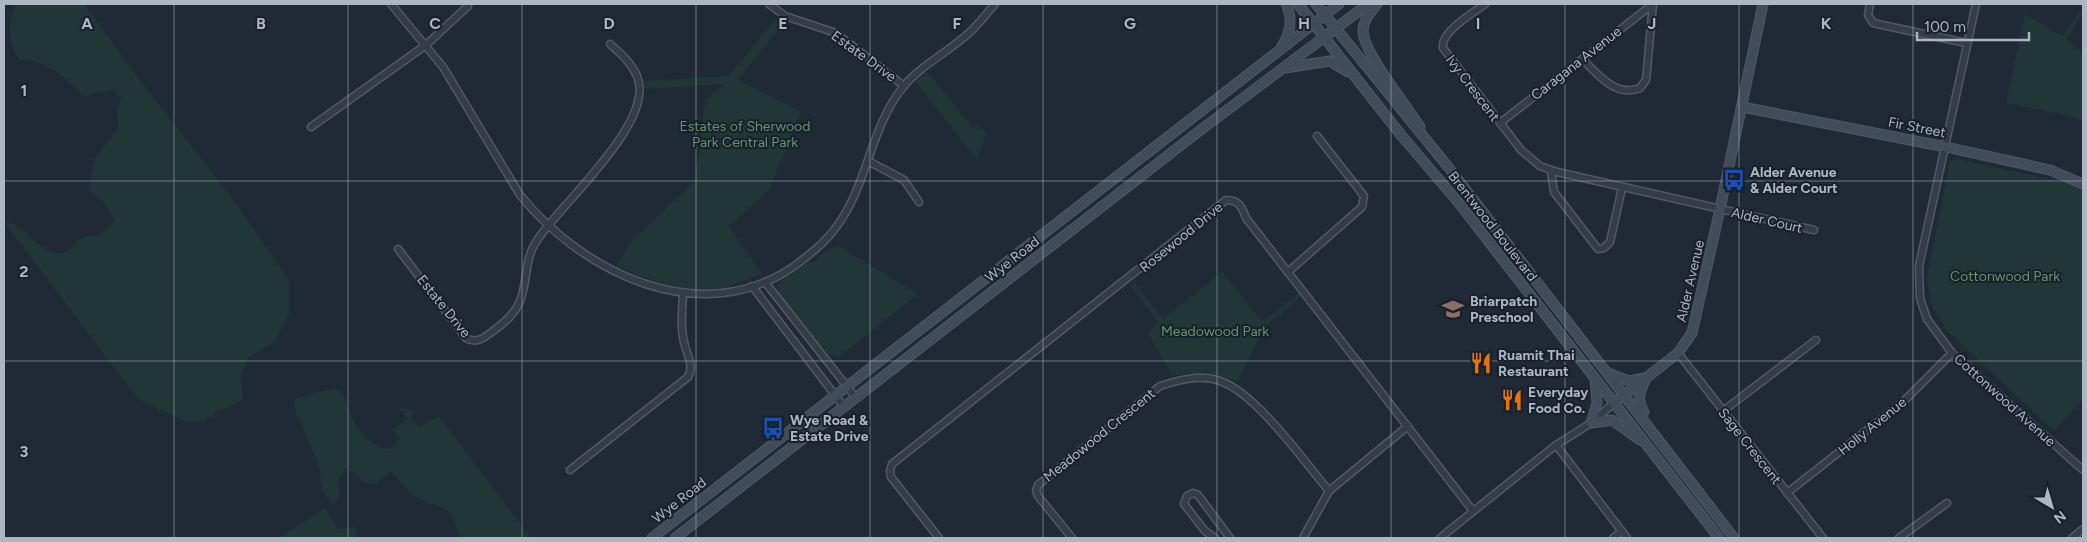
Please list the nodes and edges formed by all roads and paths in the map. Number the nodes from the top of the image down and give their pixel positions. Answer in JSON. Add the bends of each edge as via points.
{"nodes":[{"id":1,"x":391,"y":4,"type":"edge"},
{"id":2,"x":769,"y":4,"type":"edge"},
{"id":3,"x":995,"y":4,"type":"edge"},
{"id":4,"x":1286,"y":4,"type":"edge"},
{"id":5,"x":1298,"y":4,"type":"edge"},
{"id":6,"x":1309,"y":4,"type":"edge"},
{"id":7,"x":1316,"y":4,"type":"edge"},
{"id":8,"x":1339,"y":4,"type":"edge"},
{"id":9,"x":1368,"y":4,"type":"edge"},
{"id":10,"x":1377,"y":4,"type":"edge"},
{"id":11,"x":1485,"y":4,"type":"edge"},
{"id":12,"x":1653,"y":4,"type":"edge"},
{"id":13,"x":1763,"y":4,"type":"edge"},
{"id":14,"x":1870,"y":4,"type":"edge"},
{"id":15,"x":1976,"y":4,"type":"edge"},
{"id":16,"x":468,"y":6,"type":"dead end"},
{"id":17,"x":1320,"y":18,"type":"junction"},
{"id":18,"x":1336,"y":28,"type":"junction"},
{"id":19,"x":1324,"y":36,"type":"junction"},
{"id":20,"x":1966,"y":43,"type":"junction"},
{"id":21,"x":610,"y":44,"type":"dead end"},
{"id":22,"x":426,"y":45,"type":"junction"},
{"id":23,"x":1272,"y":56,"type":"junction"},
{"id":24,"x":1582,"y":59,"type":"junction"},
{"id":25,"x":1282,"y":68,"type":"junction"},
{"id":26,"x":1359,"y":81,"type":"junction"},
{"id":27,"x":904,"y":86,"type":"junction"},
{"id":28,"x":1742,"y":107,"type":"junction"},
{"id":29,"x":1500,"y":123,"type":"junction"},
{"id":30,"x":311,"y":127,"type":"dead end"},
{"id":31,"x":1317,"y":136,"type":"dead end"},
{"id":32,"x":1946,"y":147,"type":"junction"},
{"id":33,"x":868,"y":161,"type":"junction"},
{"id":34,"x":1449,"y":168,"type":"junction"},
{"id":35,"x":1551,"y":171,"type":"junction"},
{"id":36,"x":2083,"y":184,"type":"edge"},
{"id":37,"x":1622,"y":188,"type":"junction"},
{"id":38,"x":919,"y":202,"type":"dead end"},
{"id":39,"x":1720,"y":209,"type":"junction"},
{"id":40,"x":549,"y":224,"type":"junction"},
{"id":41,"x":1814,"y":230,"type":"dead end"},
{"id":42,"x":398,"y":249,"type":"dead end"},
{"id":43,"x":1288,"y":272,"type":"junction"},
{"id":44,"x":766,"y":282,"type":"junction"},
{"id":45,"x":752,"y":286,"type":"junction"},
{"id":46,"x":683,"y":294,"type":"junction"},
{"id":47,"x":1816,"y":340,"type":"dead end"},
{"id":48,"x":1952,"y":353,"type":"junction"},
{"id":49,"x":1678,"y":354,"type":"junction"},
{"id":50,"x":1608,"y":373,"type":"junction"},
{"id":51,"x":1646,"y":378,"type":"junction"},
{"id":52,"x":1595,"y":379,"type":"junction"},
{"id":53,"x":846,"y":387,"type":"junction"},
{"id":54,"x":1625,"y":395,"type":"junction"},
{"id":55,"x":835,"y":396,"type":"junction"},
{"id":56,"x":856,"y":398,"type":"junction"},
{"id":57,"x":1614,"y":403,"type":"junction"},
{"id":58,"x":844,"y":407,"type":"junction"},
{"id":59,"x":1723,"y":411,"type":"junction"},
{"id":60,"x":1591,"y":423,"type":"junction"},
{"id":61,"x":1408,"y":426,"type":"junction"},
{"id":62,"x":1655,"y":433,"type":"junction"},
{"id":63,"x":1645,"y":443,"type":"junction"},
{"id":64,"x":1556,"y":446,"type":"junction"},
{"id":65,"x":570,"y":470,"type":"dead end"},
{"id":66,"x":2083,"y":470,"type":"edge"},
{"id":67,"x":1329,"y":491,"type":"junction"},
{"id":68,"x":1787,"y":493,"type":"junction"},
{"id":69,"x":1946,"y":503,"type":"dead end"},
{"id":70,"x":1473,"y":511,"type":"junction"},
{"id":71,"x":2083,"y":529,"type":"edge"},
{"id":72,"x":1622,"y":531,"type":"junction"},
{"id":73,"x":652,"y":538,"type":"edge"},
{"id":74,"x":675,"y":538,"type":"edge"},
{"id":75,"x":939,"y":538,"type":"edge"},
{"id":76,"x":1072,"y":538,"type":"edge"},
{"id":77,"x":1215,"y":538,"type":"edge"},
{"id":78,"x":1230,"y":538,"type":"edge"},
{"id":79,"x":1303,"y":538,"type":"edge"},
{"id":80,"x":1440,"y":538,"type":"edge"},
{"id":81,"x":1613,"y":538,"type":"edge"},
{"id":82,"x":1627,"y":538,"type":"edge"},
{"id":83,"x":1719,"y":538,"type":"edge"},
{"id":84,"x":1734,"y":538,"type":"edge"},
{"id":85,"x":1823,"y":538,"type":"edge"},
{"id":86,"x":1899,"y":538,"type":"edge"},
{"id":87,"x":2072,"y":538,"type":"edge"}],
"edges":[{"from":1,"to":22,"type":"street","name":"Estate Drive"},
{"from":2,"to":27,"type":"street","name":"Estate Drive","via":[[785,16],[836,33]]},
{"from":3,"to":27,"type":"street","name":"Estate Drive","via":[[971,32]]},
{"from":4,"to":23,"type":"main road","via":[[1291,19],[1288,34]]},
{"from":5,"to":17,"type":"main road","name":"Brentwood Boulevard"},
{"from":6,"to":17,"type":"main road"},
{"from":7,"to":17,"type":"main road","name":"Brentwood Boulevard"},
{"from":8,"to":17,"type":"main road","name":"Wye Road"},
{"from":9,"to":18,"type":"main road","name":"Wye Road"},
{"from":10,"to":34,"type":"main road","via":[[1362,29],[1364,41],[1375,62]]},
{"from":11,"to":29,"type":"street","name":"Ivy Crescent","via":[[1448,32],[1442,44],[1449,58]]},
{"from":12,"to":24,"type":"street","name":"Caragana Avenue"},
{"from":12,"to":24,"type":"street","via":[[1646,80],[1640,88],[1612,87]]},
{"from":13,"to":28,"type":"main road","name":"Alder Avenue"},
{"from":14,"to":20,"type":"street","via":[[1870,19],[1880,25]]},
{"from":15,"to":20,"type":"street","name":"Cottonwood Avenue"},
{"from":16,"to":22,"type":"street"},
{"from":17,"to":18,"type":"main road","name":"Brentwood Boulevard"},
{"from":17,"to":19,"type":"main road","name":"Brentwood Boulevard"},
{"from":17,"to":23,"type":"main road","name":"Wye Road"},
{"from":18,"to":19,"type":"main road","name":"Wye Road"},
{"from":18,"to":34,"type":"main road","name":"Brentwood Boulevard"},
{"from":19,"to":25,"type":"main road","name":"Wye Road"},
{"from":19,"to":26,"type":"main road","name":"Brentwood Boulevard"},
{"from":20,"to":32,"type":"street","name":"Cottonwood Avenue"},
{"from":21,"to":40,"type":"street","name":"Estate Drive","via":[[626,58],[637,76],[639,85],[631,119],[610,154]]},
{"from":22,"to":30,"type":"street"},
{"from":22,"to":40,"type":"street","name":"Estate Drive","via":[[457,88],[520,195],[535,214]]},
{"from":23,"to":53,"type":"main road","name":"Wye Road"},
{"from":24,"to":29,"type":"street","name":"Caragana Avenue"},
{"from":25,"to":26,"type":"main road","via":[[1330,61]]},
{"from":25,"to":56,"type":"main road","name":"Wye Road"},
{"from":26,"to":52,"type":"main road","name":"Brentwood Boulevard"},
{"from":27,"to":33,"type":"street","name":"Estate Drive","via":[[884,116]]},
{"from":28,"to":32,"type":"main road","name":"Fir Street"},
{"from":28,"to":39,"type":"main road","name":"Alder Avenue"},
{"from":29,"to":35,"type":"street","name":"Ivy Crescent","via":[[1527,156]]},
{"from":31,"to":43,"type":"street","via":[[1364,196],[1362,207]]},
{"from":32,"to":36,"type":"main road","name":"Fir Street","via":[[2050,170]]},
{"from":32,"to":48,"type":"street","name":"Cottonwood Avenue","via":[[1920,266],[1920,298],[1927,319]]},
{"from":33,"to":38,"type":"street","via":[[904,180]]},
{"from":33,"to":44,"type":"street","name":"Estate Drive","via":[[846,212],[828,238]]},
{"from":34,"to":50,"type":"main road","name":"Brentwood Boulevard"},
{"from":35,"to":37,"type":"street","name":"Ivy Crescent"},
{"from":35,"to":37,"type":"street","via":[[1554,192],[1598,249],[1610,242]]},
{"from":37,"to":39,"type":"street","name":"Ivy Crescent"},
{"from":39,"to":41,"type":"street","name":"Alder Court"},
{"from":39,"to":49,"type":"main road","name":"Alder Avenue","via":[[1696,320],[1692,333]]},
{"from":40,"to":42,"type":"street","name":"Estate Drive","via":[[530,253],[524,290],[515,311],[478,341],[466,338]]},
{"from":40,"to":46,"type":"street","name":"Estate Drive","via":[[583,251],[625,277]]},
{"from":43,"to":61,"type":"street","name":"Rosewood Drive"},
{"from":43,"to":75,"type":"street","name":"Rosewood Drive","via":[[1246,218],[1241,205],[1230,200],[1218,206],[892,464],[891,477]]},
{"from":44,"to":45,"type":"street","name":"Estate Drive"},
{"from":44,"to":53,"type":"street"},
{"from":45,"to":46,"type":"street","name":"Estate Drive","via":[[723,292]]},
{"from":45,"to":55,"type":"street"},
{"from":46,"to":65,"type":"street","via":[[682,331],[691,372],[688,377]]},
{"from":47,"to":59,"type":"street"},
{"from":48,"to":66,"type":"street","name":"Cottonwood Avenue"},
{"from":48,"to":68,"type":"street","name":"Holly Avenue","via":[[1904,401]]},
{"from":49,"to":51,"type":"main road","name":"Alder Avenue"},
{"from":49,"to":59,"type":"street","name":"Sage Crescent"},
{"from":50,"to":51,"type":"main road","via":[[1629,381]]},
{"from":50,"to":54,"type":"main road","name":"Brentwood Boulevard"},
{"from":51,"to":54,"type":"main road","name":"Alder Avenue"},
{"from":51,"to":62,"type":"main road","via":[[1638,402]]},
{"from":52,"to":57,"type":"main road","name":"Brentwood Boulevard"},
{"from":52,"to":60,"type":"main road","via":[[1597,403]]},
{"from":53,"to":55,"type":"main road","name":"Wye Road"},
{"from":53,"to":56,"type":"street"},
{"from":54,"to":57,"type":"main road","name":"Alder Avenue"},
{"from":54,"to":62,"type":"main road","name":"Brentwood Boulevard"},
{"from":55,"to":58,"type":"street"},
{"from":55,"to":73,"type":"main road","name":"Wye Road"},
{"from":56,"to":58,"type":"main road","name":"Wye Road"},
{"from":57,"to":60,"type":"street","name":"Alder Avenue"},
{"from":57,"to":63,"type":"main road","name":"Brentwood Boulevard"},
{"from":58,"to":74,"type":"main road","name":"Wye Road"},
{"from":59,"to":68,"type":"street","name":"Sage Crescent"},
{"from":60,"to":63,"type":"main road","via":[[1612,420]]},
{"from":60,"to":64,"type":"street","name":"Alder Avenue"},
{"from":61,"to":67,"type":"street"},
{"from":61,"to":70,"type":"street","name":"Rosewood Drive"},
{"from":62,"to":84,"type":"main road","name":"Brentwood Boulevard"},
{"from":63,"to":83,"type":"main road","name":"Brentwood Boulevard"},
{"from":64,"to":70,"type":"street","name":"Alder Avenue"},
{"from":64,"to":72,"type":"street"},
{"from":67,"to":76,"type":"street","name":"Meadowood Crescent","via":[[1258,407],[1242,393],[1220,381],[1182,380],[1160,386],[1038,485],[1038,496]]},
{"from":67,"to":79,"type":"street"},
{"from":68,"to":85,"type":"street","name":"Sage Crescent"},
{"from":69,"to":86,"type":"street"},
{"from":70,"to":80,"type":"street","name":"Alder Avenue"},
{"from":71,"to":87,"type":"street"},
{"from":72,"to":81,"type":"street"},
{"from":72,"to":82,"type":"street"},
{"from":77,"to":78,"type":"street","via":[[1205,531],[1184,504],[1187,496],[1198,495]]}]}
